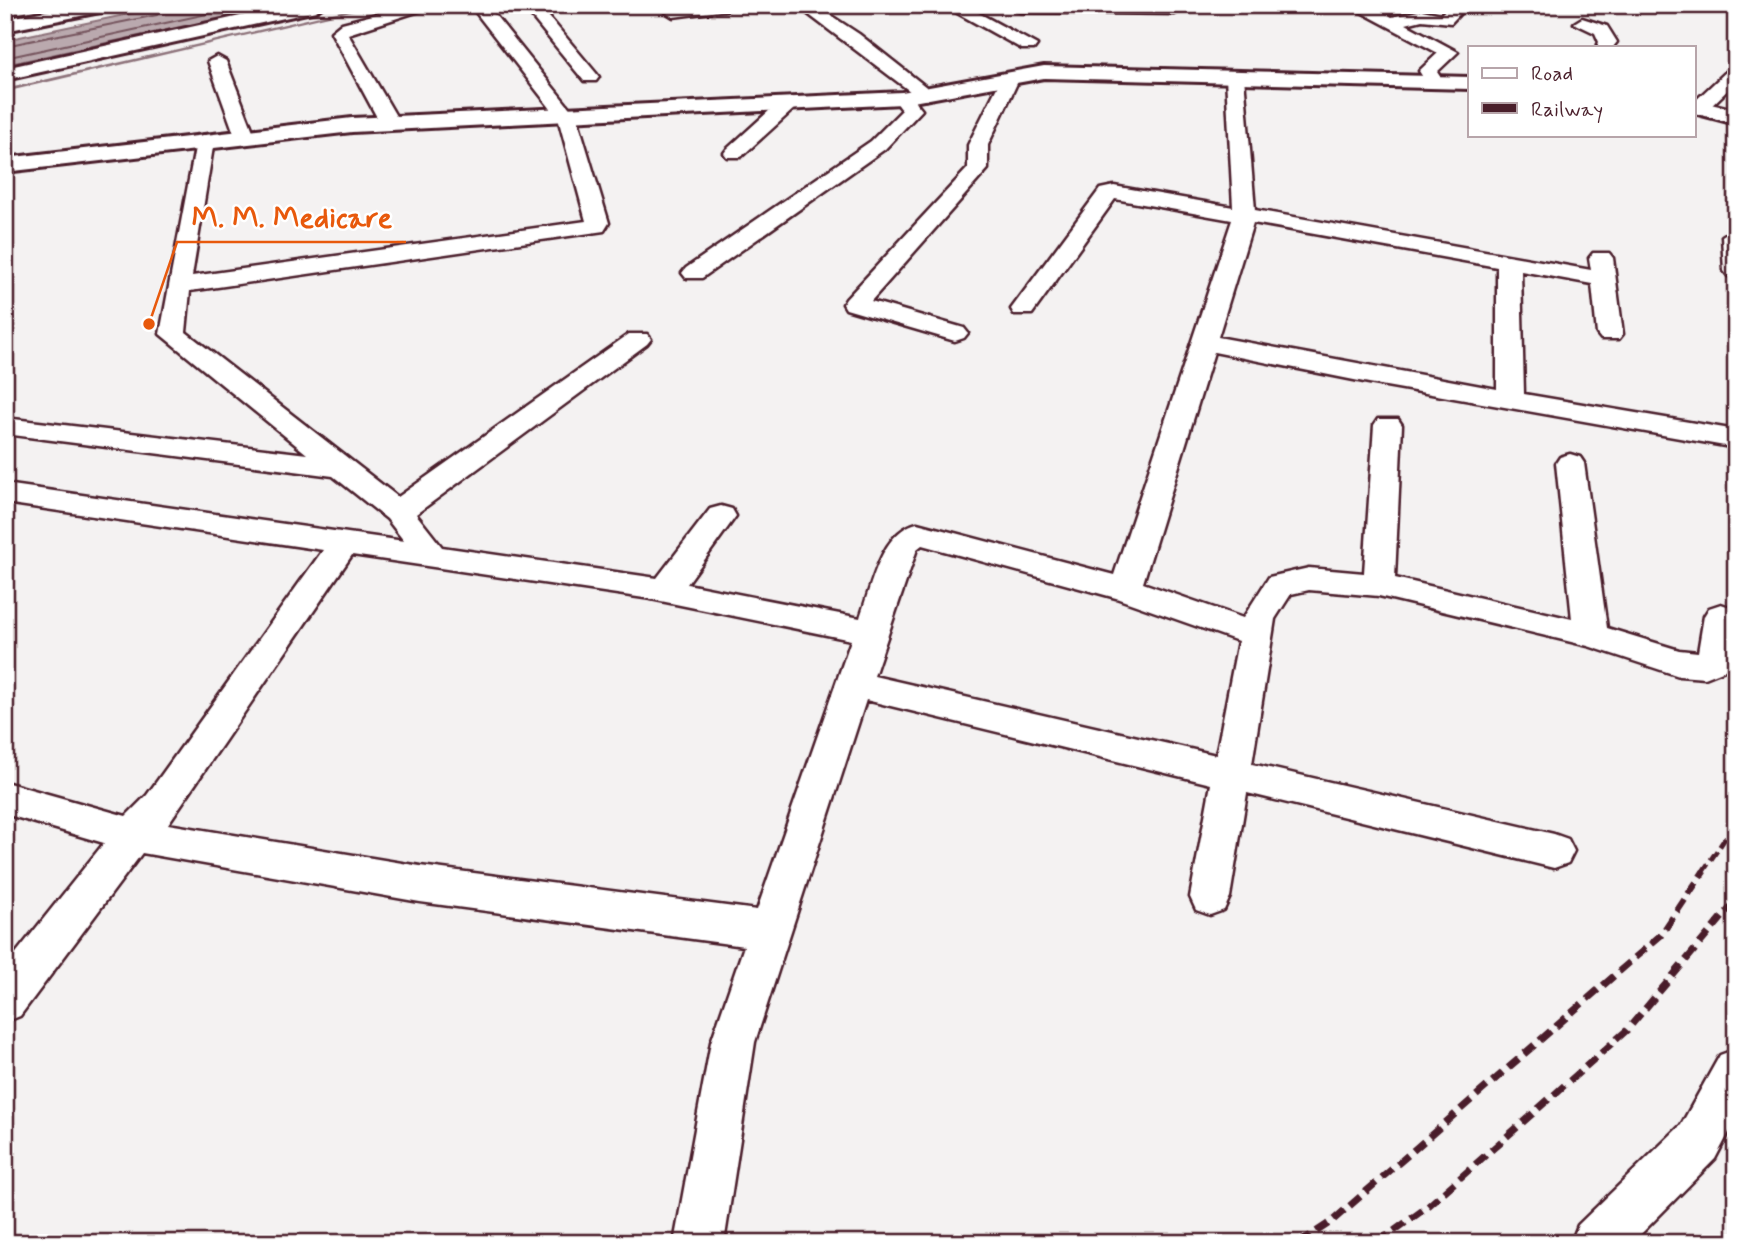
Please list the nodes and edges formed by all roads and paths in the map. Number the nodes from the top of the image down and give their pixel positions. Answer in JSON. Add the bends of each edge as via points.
{"nodes":[{"id":1,"x":105,"y":5,"type":"edge"},
{"id":2,"x":316,"y":5,"type":"edge"},
{"id":3,"x":430,"y":5,"type":"edge"},
{"id":4,"x":478,"y":5,"type":"edge"},
{"id":5,"x":530,"y":5,"type":"edge"},
{"id":6,"x":727,"y":5,"type":"edge"},
{"id":7,"x":804,"y":5,"type":"edge"},
{"id":8,"x":951,"y":5,"type":"edge"},
{"id":9,"x":1356,"y":5,"type":"edge"},
{"id":10,"x":1460,"y":5,"type":"edge"},
{"id":11,"x":1020,"y":6,"type":"edge"},
{"id":12,"x":669,"y":9,"type":"edge"},
{"id":13,"x":1175,"y":9,"type":"dead end"},
{"id":14,"x":1392,"y":22,"type":"junction"},
{"id":15,"x":1582,"y":23,"type":"dead end"},
{"id":16,"x":5,"y":25,"type":"edge"},
{"id":17,"x":689,"y":27,"type":"dead end"},
{"id":18,"x":1028,"y":45,"type":"junction"},
{"id":19,"x":1606,"y":46,"type":"edge"},
{"id":20,"x":217,"y":61,"type":"dead end"},
{"id":21,"x":1044,"y":72,"type":"junction"},
{"id":22,"x":1736,"y":72,"type":"edge"},
{"id":23,"x":5,"y":75,"type":"edge"},
{"id":24,"x":590,"y":77,"type":"dead end"},
{"id":25,"x":1236,"y":77,"type":"junction"},
{"id":26,"x":1010,"y":79,"type":"junction"},
{"id":27,"x":1434,"y":81,"type":"junction"},
{"id":28,"x":1468,"y":83,"type":"edge"},
{"id":29,"x":926,"y":94,"type":"junction"},
{"id":30,"x":902,"y":98,"type":"junction"},
{"id":31,"x":788,"y":104,"type":"junction"},
{"id":32,"x":1696,"y":108,"type":"edge"},
{"id":33,"x":567,"y":117,"type":"junction"},
{"id":34,"x":1736,"y":117,"type":"edge"},
{"id":35,"x":390,"y":123,"type":"junction"},
{"id":36,"x":245,"y":136,"type":"junction"},
{"id":37,"x":204,"y":141,"type":"junction"},
{"id":38,"x":734,"y":153,"type":"dead end"},
{"id":39,"x":5,"y":165,"type":"edge"},
{"id":40,"x":1244,"y":216,"type":"junction"},
{"id":41,"x":1733,"y":236,"type":"dead end"},
{"id":42,"x":1509,"y":262,"type":"junction"},
{"id":43,"x":1736,"y":271,"type":"edge"},
{"id":44,"x":694,"y":273,"type":"dead end"},
{"id":45,"x":179,"y":285,"type":"junction"},
{"id":46,"x":1023,"y":309,"type":"dead end"},
{"id":47,"x":955,"y":333,"type":"dead end"},
{"id":48,"x":1610,"y":334,"type":"dead end"},
{"id":49,"x":638,"y":339,"type":"dead end"},
{"id":50,"x":1204,"y":342,"type":"junction"},
{"id":51,"x":1511,"y":399,"type":"junction"},
{"id":52,"x":1388,"y":425,"type":"dead end"},
{"id":53,"x":5,"y":426,"type":"edge"},
{"id":54,"x":1736,"y":439,"type":"edge"},
{"id":55,"x":1570,"y":463,"type":"dead end"},
{"id":56,"x":345,"y":468,"type":"junction"},
{"id":57,"x":5,"y":493,"type":"edge"},
{"id":58,"x":398,"y":512,"type":"junction"},
{"id":59,"x":721,"y":516,"type":"dead end"},
{"id":60,"x":345,"y":542,"type":"junction"},
{"id":61,"x":432,"y":555,"type":"junction"},
{"id":62,"x":1379,"y":585,"type":"junction"},
{"id":63,"x":1125,"y":589,"type":"junction"},
{"id":64,"x":664,"y":591,"type":"junction"},
{"id":65,"x":1721,"y":616,"type":"dead end"},
{"id":66,"x":871,"y":632,"type":"junction"},
{"id":67,"x":1256,"y":635,"type":"junction"},
{"id":68,"x":1591,"y":635,"type":"junction"},
{"id":69,"x":853,"y":684,"type":"junction"},
{"id":70,"x":1233,"y":773,"type":"junction"},
{"id":71,"x":5,"y":798,"type":"edge"},
{"id":72,"x":133,"y":835,"type":"junction"},
{"id":73,"x":1554,"y":851,"type":"dead end"},
{"id":74,"x":1210,"y":897,"type":"dead end"},
{"id":75,"x":770,"y":932,"type":"junction"},
{"id":76,"x":5,"y":1001,"type":"edge"},
{"id":77,"x":1736,"y":1071,"type":"edge"},
{"id":78,"x":699,"y":1243,"type":"edge"},
{"id":79,"x":1596,"y":1243,"type":"edge"}],
"edges":[{"from":1,"to":16,"type":"street"},
{"from":2,"to":23,"type":"street"},
{"from":3,"to":35,"type":"street","via":[[339,32]]},
{"from":4,"to":33,"type":"street"},
{"from":5,"to":24,"type":"street"},
{"from":6,"to":12,"type":"street"},
{"from":7,"to":29,"type":"street"},
{"from":8,"to":18,"type":"street"},
{"from":9,"to":14,"type":"street"},
{"from":10,"to":14,"type":"street","via":[[1445,20],[1422,15]]},
{"from":11,"to":13,"type":"street"},
{"from":11,"to":18,"type":"street"},
{"from":12,"to":17,"type":"street"},
{"from":14,"to":27,"type":"street","via":[[1424,43],[1449,52],[1428,71]]},
{"from":15,"to":19,"type":"street","via":[[1601,30]]},
{"from":18,"to":21,"type":"street"},
{"from":20,"to":36,"type":"street"},
{"from":21,"to":25,"type":"street"},
{"from":21,"to":26,"type":"street"},
{"from":22,"to":32,"type":"street"},
{"from":25,"to":27,"type":"street"},
{"from":25,"to":40,"type":"street"},
{"from":26,"to":29,"type":"street"},
{"from":26,"to":47,"type":"street","via":[[978,145],[978,169],[855,304]]},
{"from":27,"to":28,"type":"street"},
{"from":29,"to":30,"type":"street"},
{"from":30,"to":31,"type":"street"},
{"from":30,"to":44,"type":"street","via":[[913,110],[878,145]]},
{"from":31,"to":33,"type":"street"},
{"from":31,"to":38,"type":"street"},
{"from":32,"to":34,"type":"street"},
{"from":33,"to":35,"type":"street"},
{"from":33,"to":45,"type":"street","via":[[596,226]]},
{"from":35,"to":36,"type":"street"},
{"from":36,"to":37,"type":"street"},
{"from":37,"to":39,"type":"street"},
{"from":37,"to":45,"type":"street"},
{"from":40,"to":42,"type":"street"},
{"from":40,"to":46,"type":"street","via":[[1124,193],[1108,194]]},
{"from":40,"to":50,"type":"street"},
{"from":41,"to":43,"type":"street"},
{"from":42,"to":48,"type":"street","via":[[1602,267]]},
{"from":42,"to":51,"type":"street"},
{"from":45,"to":56,"type":"street","via":[[173,334]]},
{"from":49,"to":58,"type":"street"},
{"from":50,"to":51,"type":"street"},
{"from":50,"to":63,"type":"street"},
{"from":51,"to":54,"type":"street"},
{"from":52,"to":62,"type":"street"},
{"from":53,"to":56,"type":"street"},
{"from":55,"to":68,"type":"street"},
{"from":56,"to":58,"type":"street"},
{"from":57,"to":60,"type":"street"},
{"from":58,"to":61,"type":"street"},
{"from":59,"to":64,"type":"street"},
{"from":60,"to":61,"type":"street"},
{"from":60,"to":72,"type":"street","via":[[161,806]]},
{"from":61,"to":64,"type":"street"},
{"from":62,"to":67,"type":"street","via":[[1309,579],[1280,585],[1259,619]]},
{"from":62,"to":68,"type":"street"},
{"from":63,"to":66,"type":"street","via":[[917,533],[903,544]]},
{"from":63,"to":67,"type":"street"},
{"from":64,"to":66,"type":"street"},
{"from":65,"to":68,"type":"street","via":[[1713,661],[1705,665],[1679,663]]},
{"from":66,"to":69,"type":"street"},
{"from":67,"to":70,"type":"street"},
{"from":69,"to":70,"type":"street"},
{"from":69,"to":75,"type":"street"},
{"from":70,"to":73,"type":"street"},
{"from":70,"to":74,"type":"street"},
{"from":71,"to":72,"type":"street"},
{"from":72,"to":75,"type":"street","via":[[420,884]]},
{"from":72,"to":76,"type":"street"},
{"from":75,"to":78,"type":"street","via":[[733,1042]]},
{"from":77,"to":79,"type":"street","via":[[1698,1142]]}]}
